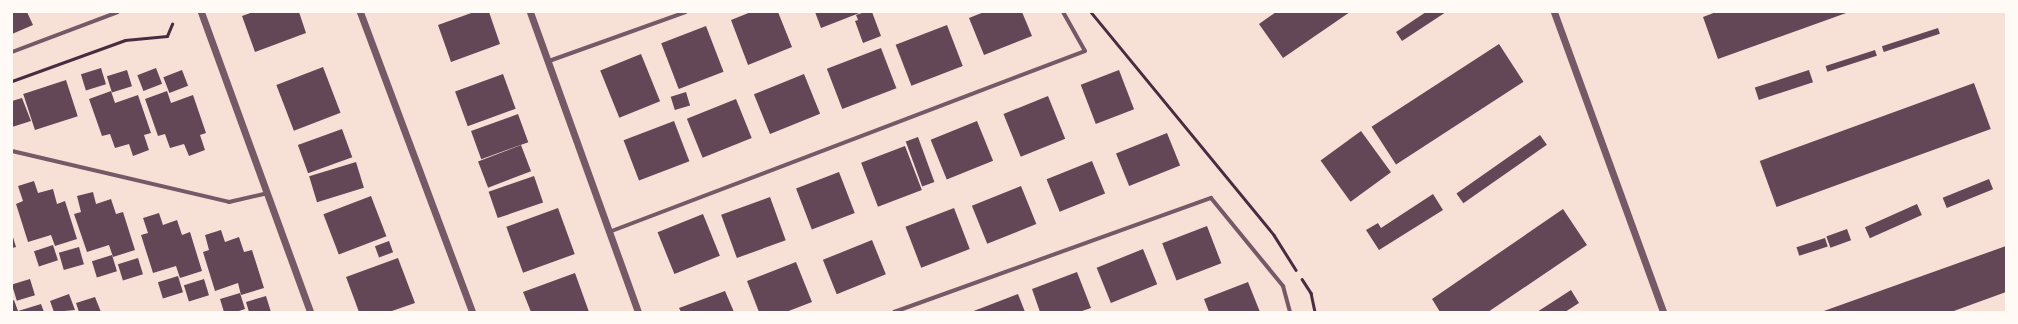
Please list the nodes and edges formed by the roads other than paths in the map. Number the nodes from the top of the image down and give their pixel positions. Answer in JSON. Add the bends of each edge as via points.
{"nodes":[{"id":1,"x":118,"y":12,"type":"edge"},
{"id":2,"x":201,"y":12,"type":"edge"},
{"id":3,"x":360,"y":12,"type":"edge"},
{"id":4,"x":530,"y":12,"type":"edge"},
{"id":5,"x":686,"y":12,"type":"edge"},
{"id":6,"x":1062,"y":12,"type":"edge"},
{"id":7,"x":1554,"y":12,"type":"edge"},
{"id":8,"x":12,"y":52,"type":"edge"},
{"id":9,"x":549,"y":60,"type":"junction"},
{"id":10,"x":12,"y":151,"type":"edge"},
{"id":11,"x":267,"y":193,"type":"junction"},
{"id":12,"x":609,"y":232,"type":"junction"},
{"id":13,"x":310,"y":312,"type":"edge"},
{"id":14,"x":472,"y":312,"type":"edge"},
{"id":15,"x":638,"y":312,"type":"edge"},
{"id":16,"x":894,"y":312,"type":"edge"},
{"id":17,"x":1290,"y":312,"type":"edge"},
{"id":18,"x":1663,"y":312,"type":"edge"}],
"edges":[{"from":1,"to":8,"type":"street"},
{"from":2,"to":11,"type":"street"},
{"from":3,"to":14,"type":"street"},
{"from":4,"to":9,"type":"street"},
{"from":5,"to":9,"type":"street"},
{"from":6,"to":12,"type":"street","via":[[1086,51]]},
{"from":7,"to":18,"type":"street"},
{"from":9,"to":12,"type":"street"},
{"from":10,"to":11,"type":"street","via":[[229,202]]},
{"from":11,"to":13,"type":"street"},
{"from":12,"to":15,"type":"street"},
{"from":16,"to":17,"type":"street","via":[[1211,198],[1283,286]]}]}
